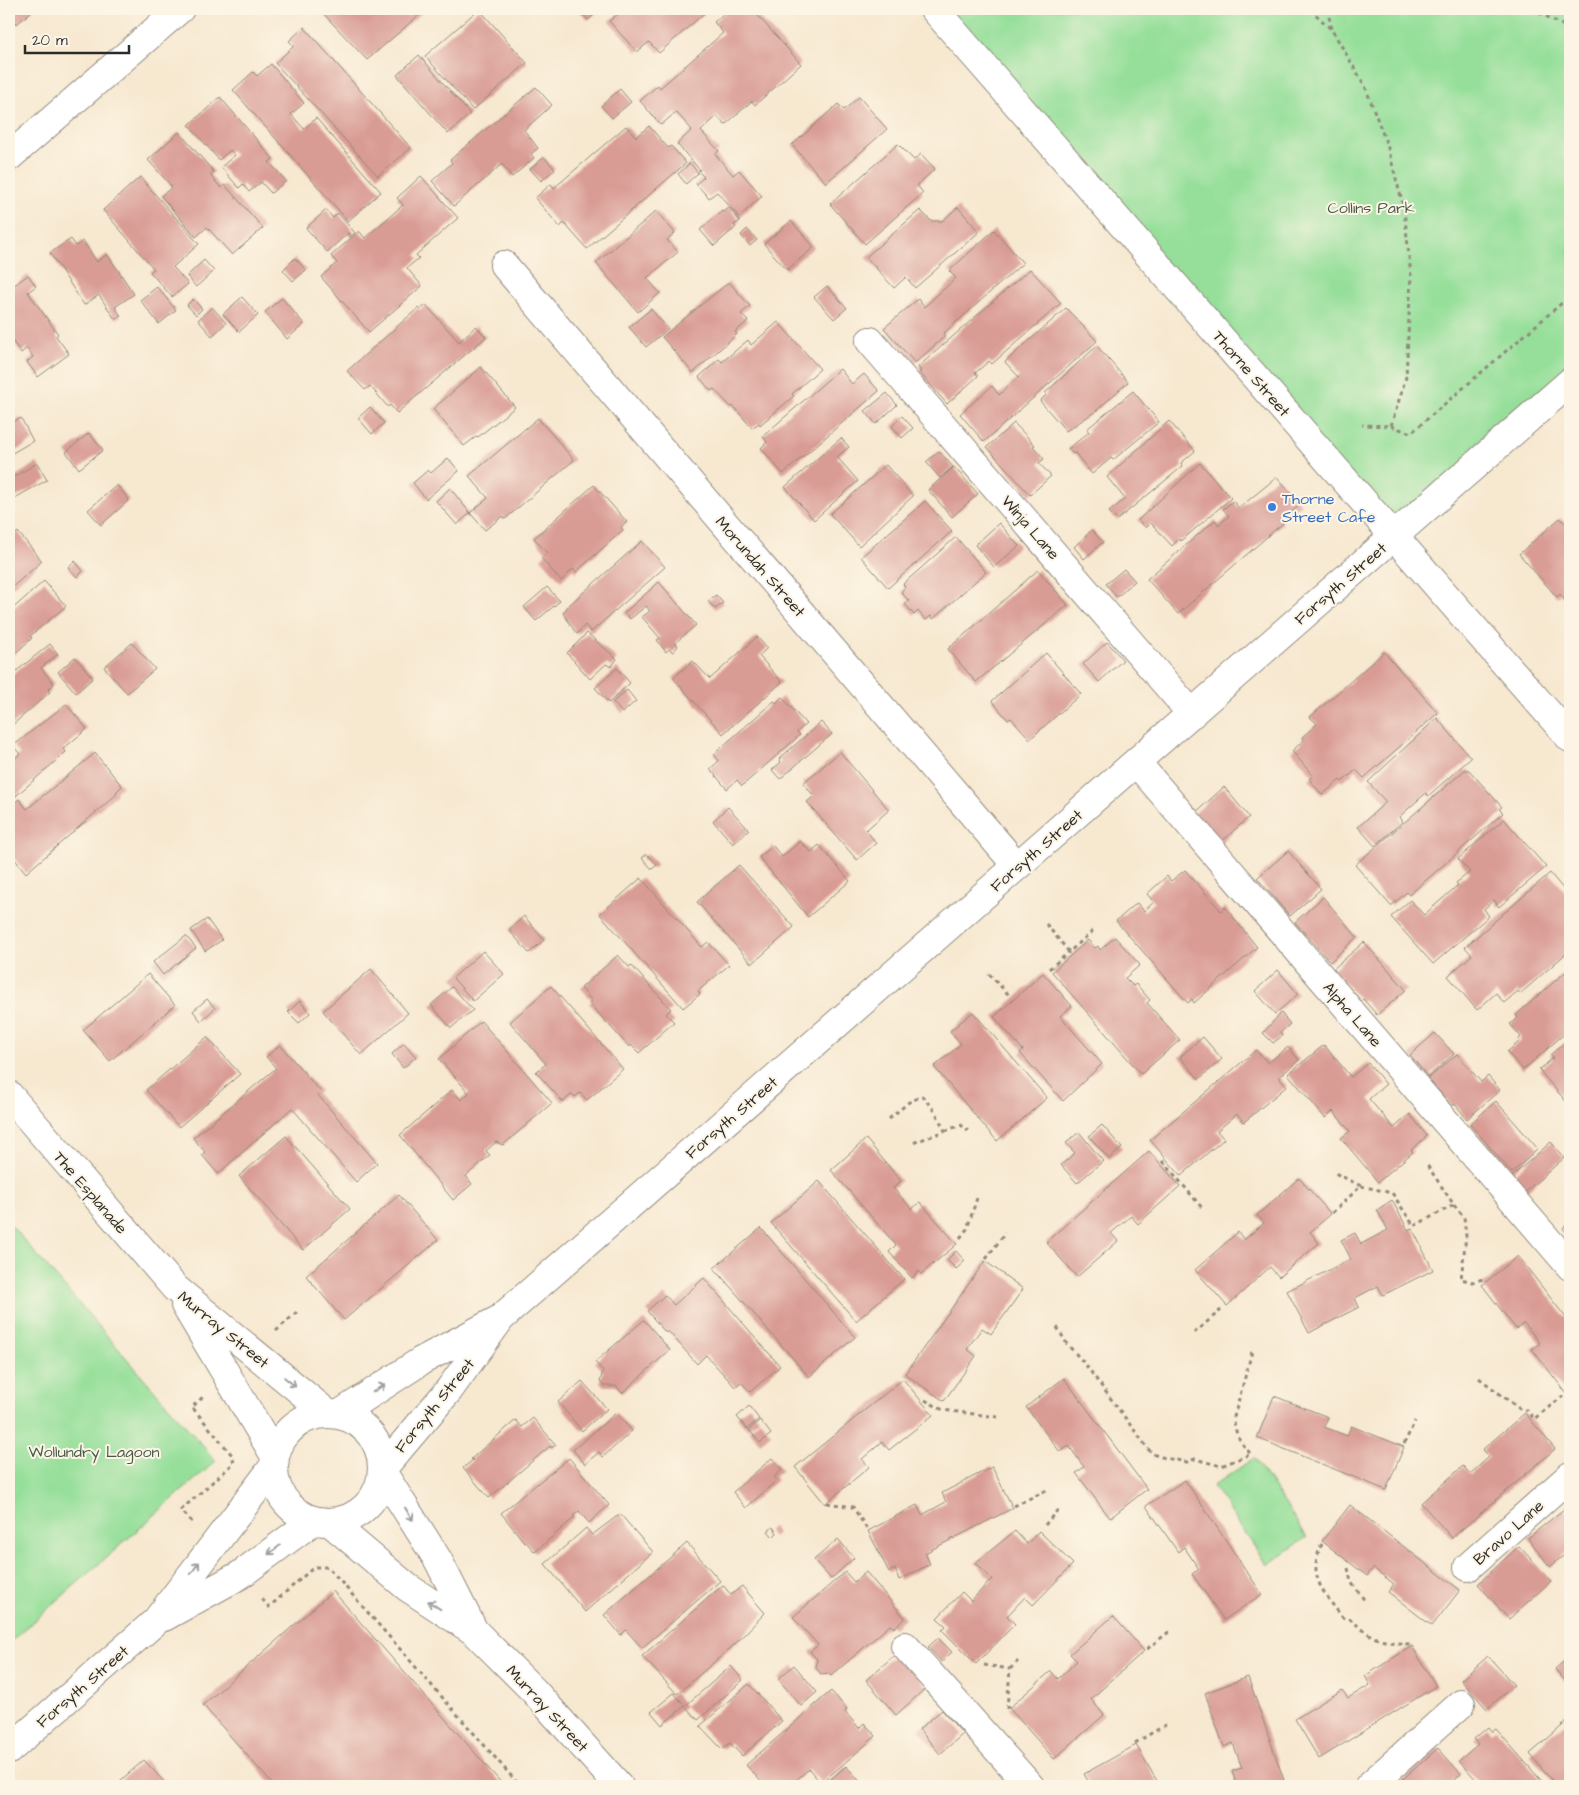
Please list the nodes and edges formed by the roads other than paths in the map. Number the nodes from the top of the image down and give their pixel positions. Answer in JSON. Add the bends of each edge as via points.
{"nodes":[{"id":1,"x":180,"y":9,"type":"edge"},
{"id":2,"x":934,"y":9,"type":"edge"},
{"id":3,"x":9,"y":156,"type":"edge"},
{"id":4,"x":504,"y":265,"type":"dead end"},
{"id":5,"x":870,"y":341,"type":"dead end"},
{"id":6,"x":1570,"y":382,"type":"edge"},
{"id":7,"x":1394,"y":536,"type":"junction"},
{"id":8,"x":1192,"y":714,"type":"junction"},
{"id":9,"x":1570,"y":738,"type":"edge"},
{"id":10,"x":1136,"y":762,"type":"junction"},
{"id":11,"x":1017,"y":866,"type":"junction"},
{"id":12,"x":9,"y":1095,"type":"edge"},
{"id":13,"x":1570,"y":1266,"type":"edge"},
{"id":14,"x":175,"y":1288,"type":"junction"},
{"id":15,"x":501,"y":1318,"type":"junction"},
{"id":16,"x":333,"y":1414,"type":"junction"},
{"id":17,"x":274,"y":1461,"type":"junction"},
{"id":18,"x":383,"y":1470,"type":"junction"},
{"id":19,"x":1570,"y":1476,"type":"edge"},
{"id":20,"x":322,"y":1522,"type":"junction"},
{"id":21,"x":1468,"y":1567,"type":"dead end"},
{"id":22,"x":156,"y":1621,"type":"junction"},
{"id":23,"x":475,"y":1632,"type":"junction"},
{"id":24,"x":905,"y":1646,"type":"dead end"},
{"id":25,"x":1461,"y":1704,"type":"dead end"},
{"id":26,"x":9,"y":1750,"type":"edge"},
{"id":27,"x":619,"y":1786,"type":"edge"},
{"id":28,"x":1030,"y":1786,"type":"edge"},
{"id":29,"x":1369,"y":1786,"type":"edge"}],
"edges":[{"from":1,"to":3,"type":"street"},
{"from":2,"to":7,"type":"street","name":"Thorne Street"},
{"from":4,"to":11,"type":"street","name":"Morundah Street"},
{"from":5,"to":8,"type":"street","name":"Winja Lane"},
{"from":6,"to":7,"type":"street","name":"Forsyth Street"},
{"from":7,"to":8,"type":"street","name":"Forsyth Street"},
{"from":7,"to":9,"type":"street","name":"Thorne Street"},
{"from":8,"to":10,"type":"street","name":"Forsyth Street"},
{"from":10,"to":11,"type":"street","name":"Forsyth Street"},
{"from":10,"to":13,"type":"street","name":"Alpha Lane"},
{"from":11,"to":15,"type":"street","name":"Forsyth Street"},
{"from":12,"to":14,"type":"street","name":"The Esplanade"},
{"from":14,"to":16,"type":"street","name":"Murray Street","one_way":true},
{"from":14,"to":17,"type":"street","name":"Murray Street"},
{"from":16,"to":15,"type":"street","name":"Forsyth Street","one_way":true},
{"from":15,"to":18,"type":"street","name":"Forsyth Street","via":[[449,1390]]},
{"from":16,"to":17,"type":"street","via":[[309,1417],[294,1426],[282,1440]]},
{"from":16,"to":18,"type":"street","via":[[356,1421],[370,1433],[380,1449]]},
{"from":17,"to":20,"type":"street","via":[[280,1494],[300,1515]]},
{"from":22,"to":17,"type":"street","name":"Forsyth Street","one_way":true},
{"from":18,"to":20,"type":"street","via":[[379,1488],[360,1513],[346,1520]]},
{"from":18,"to":23,"type":"street","name":"Murray Street","one_way":true,"via":[[438,1560]]},
{"from":19,"to":21,"type":"street","name":"Bravo Lane"},
{"from":20,"to":22,"type":"street","name":"Forsyth Street","one_way":true,"via":[[240,1575]]},
{"from":23,"to":20,"type":"street","name":"Murray Street","one_way":true,"via":[[406,1587]]},
{"from":22,"to":26,"type":"street","name":"Forsyth Street"},
{"from":23,"to":27,"type":"street","name":"Murray Street","via":[[534,1691]]},
{"from":24,"to":28,"type":"street"},
{"from":25,"to":29,"type":"street"}]}
